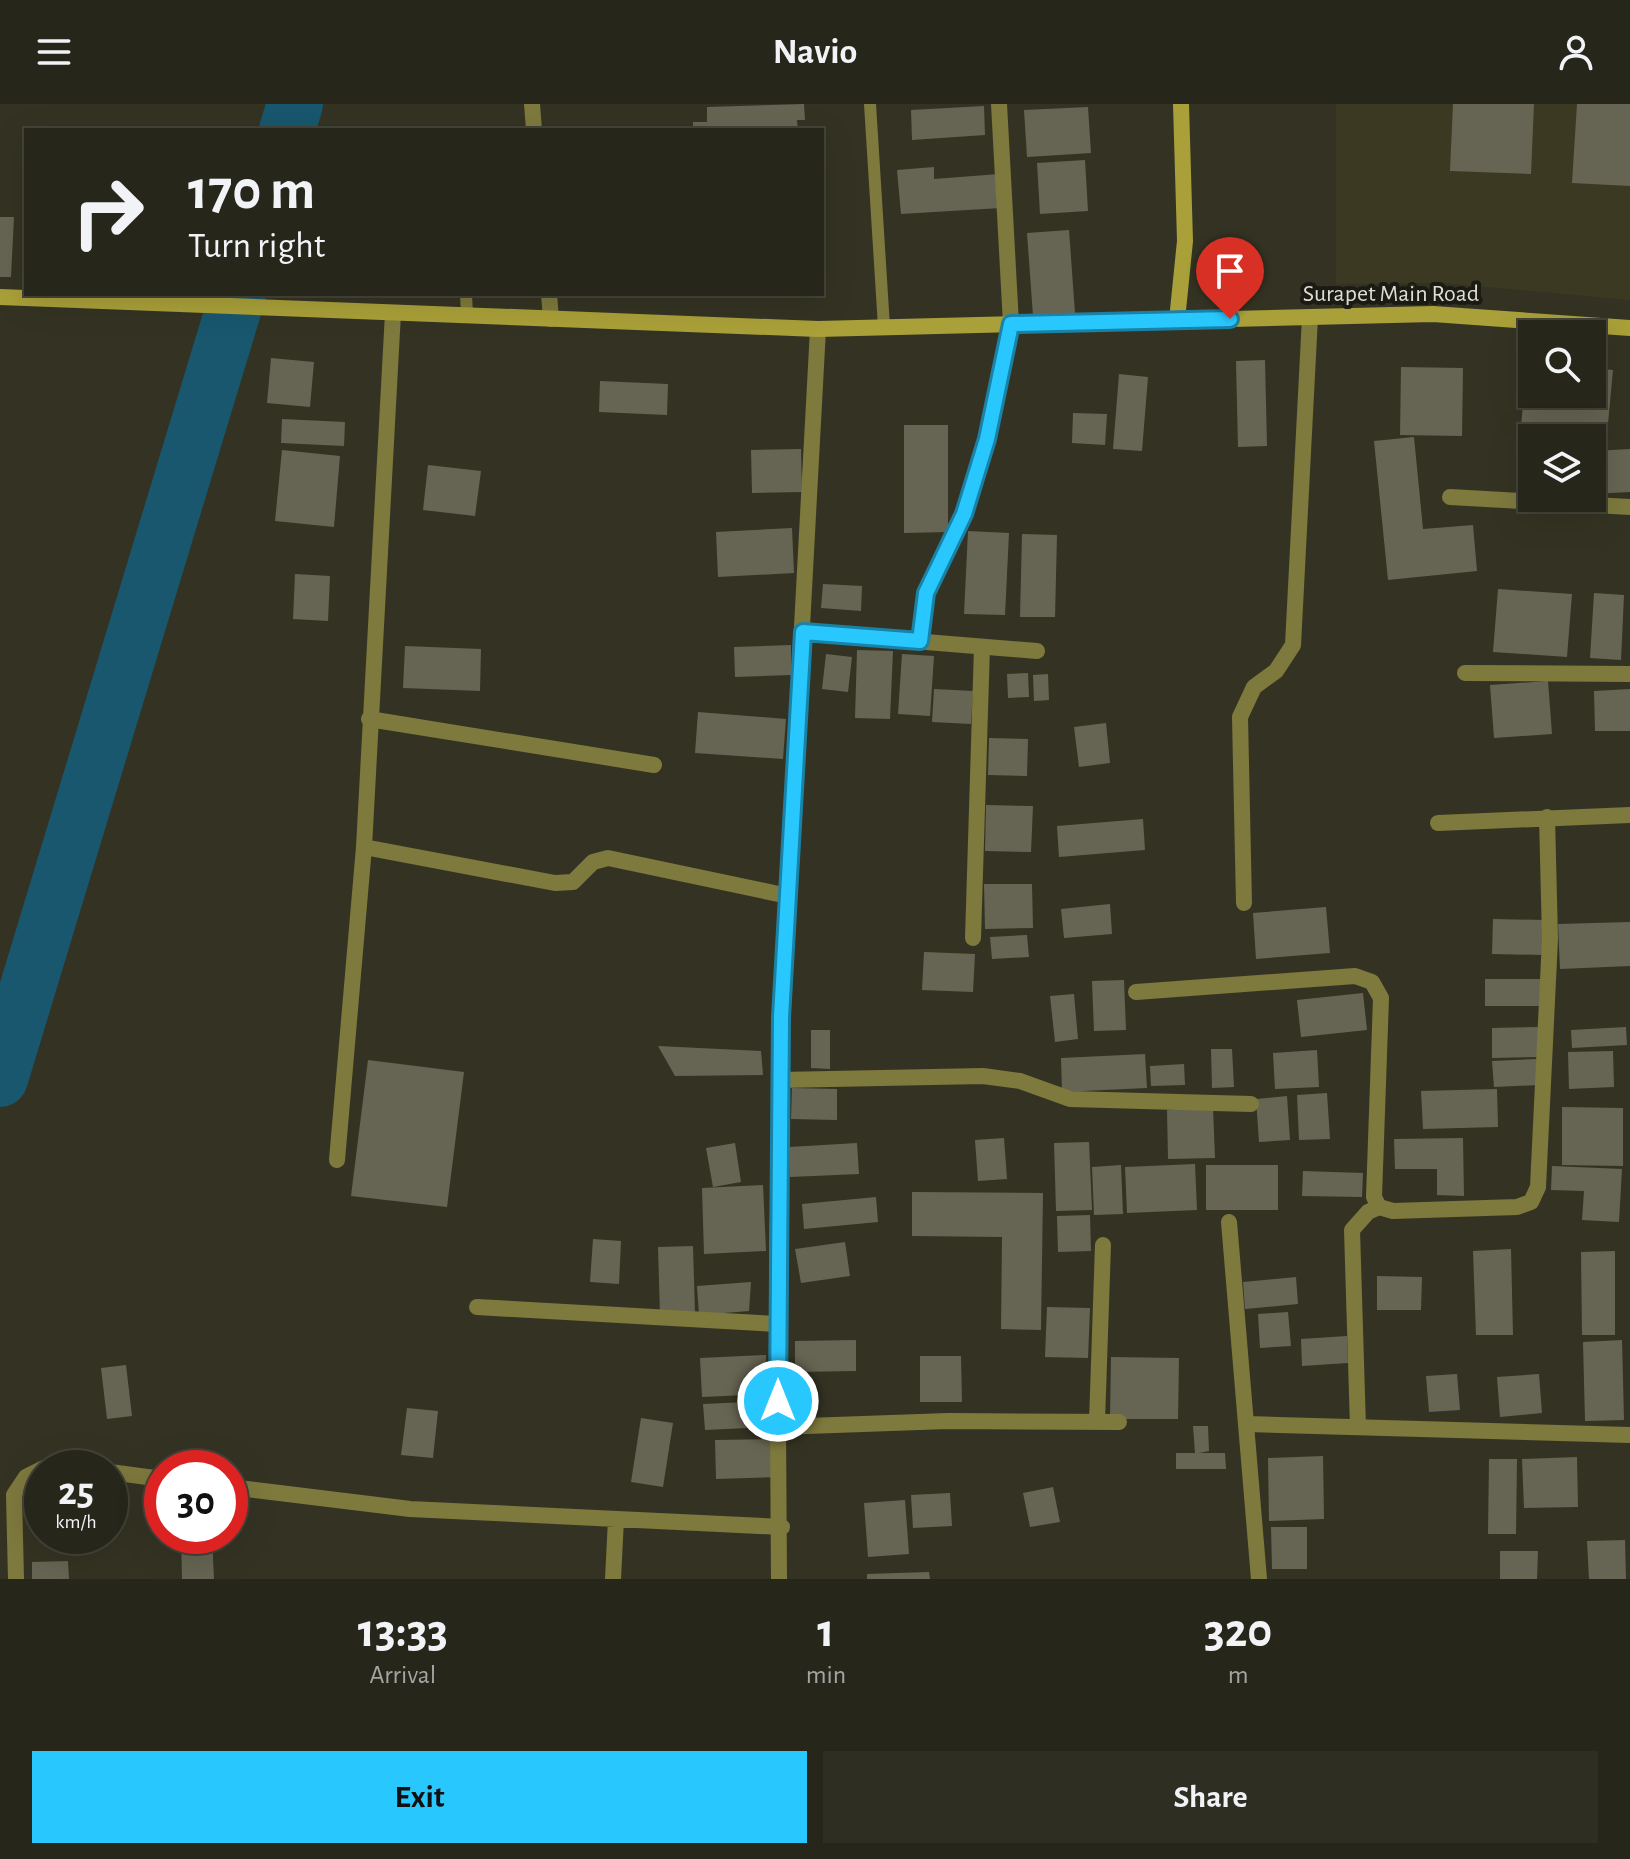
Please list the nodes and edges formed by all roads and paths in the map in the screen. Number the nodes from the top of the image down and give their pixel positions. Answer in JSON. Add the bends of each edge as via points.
{"nodes":[{"id":1,"x":532,"y":104,"type":"edge"},
{"id":2,"x":870,"y":104,"type":"edge"},
{"id":3,"x":999,"y":104,"type":"edge"},
{"id":4,"x":1181,"y":104,"type":"edge"},
{"id":5,"x":534,"y":128,"type":"edge"},
{"id":6,"x":466,"y":296,"type":"edge"},
{"id":7,"x":549,"y":296,"type":"edge"},
{"id":8,"x":0,"y":297,"type":"edge"},
{"id":9,"x":393,"y":313,"type":"junction"},
{"id":10,"x":467,"y":315,"type":"junction"},
{"id":11,"x":1310,"y":317,"type":"junction"},
{"id":12,"x":551,"y":319,"type":"junction"},
{"id":13,"x":1177,"y":320,"type":"junction"},
{"id":14,"x":1011,"y":324,"type":"junction"},
{"id":15,"x":884,"y":327,"type":"junction"},
{"id":16,"x":1630,"y":328,"type":"edge"},
{"id":17,"x":818,"y":329,"type":"junction"},
{"id":18,"x":1450,"y":497,"type":"dead end"},
{"id":19,"x":1630,"y":507,"type":"edge"},
{"id":20,"x":803,"y":632,"type":"junction"},
{"id":21,"x":920,"y":641,"type":"junction"},
{"id":22,"x":982,"y":647,"type":"junction"},
{"id":23,"x":1037,"y":651,"type":"dead end"},
{"id":24,"x":1465,"y":673,"type":"dead end"},
{"id":25,"x":1630,"y":674,"type":"edge"},
{"id":26,"x":369,"y":719,"type":"junction"},
{"id":27,"x":654,"y":765,"type":"dead end"},
{"id":28,"x":1630,"y":815,"type":"edge"},
{"id":29,"x":1547,"y":817,"type":"junction"},
{"id":30,"x":1438,"y":823,"type":"dead end"},
{"id":31,"x":364,"y":847,"type":"junction"},
{"id":32,"x":788,"y":896,"type":"junction"},
{"id":33,"x":1244,"y":903,"type":"dead end"},
{"id":34,"x":973,"y":938,"type":"dead end"},
{"id":35,"x":1136,"y":992,"type":"dead end"},
{"id":36,"x":780,"y":1080,"type":"junction"},
{"id":37,"x":1251,"y":1104,"type":"dead end"},
{"id":38,"x":337,"y":1160,"type":"dead end"},
{"id":39,"x":1379,"y":1207,"type":"junction"},
{"id":40,"x":1229,"y":1222,"type":"dead end"},
{"id":41,"x":1103,"y":1245,"type":"dead end"},
{"id":42,"x":477,"y":1307,"type":"dead end"},
{"id":43,"x":777,"y":1324,"type":"junction"},
{"id":44,"x":1097,"y":1422,"type":"junction"},
{"id":45,"x":1119,"y":1422,"type":"dead end"},
{"id":46,"x":1247,"y":1424,"type":"junction"},
{"id":47,"x":778,"y":1427,"type":"junction"},
{"id":48,"x":1358,"y":1427,"type":"junction"},
{"id":49,"x":1630,"y":1435,"type":"edge"},
{"id":50,"x":24,"y":1480,"type":"edge"},
{"id":51,"x":248,"y":1489,"type":"edge"},
{"id":52,"x":616,"y":1519,"type":"junction"},
{"id":53,"x":782,"y":1527,"type":"junction"},
{"id":54,"x":16,"y":1579,"type":"edge"},
{"id":55,"x":613,"y":1579,"type":"edge"},
{"id":56,"x":779,"y":1579,"type":"edge"},
{"id":57,"x":1259,"y":1579,"type":"edge"}],
"edges":[{"from":1,"to":5,"type":"street"},
{"from":2,"to":15,"type":"lane"},
{"from":3,"to":14,"type":"street"},
{"from":4,"to":13,"type":"main road","via":[[1185,241]]},
{"from":6,"to":10,"type":"lane"},
{"from":7,"to":12,"type":"street"},
{"from":8,"to":9,"type":"main road","name":"Surapet Main Road"},
{"from":9,"to":10,"type":"main road","name":"Surapet Main Road"},
{"from":9,"to":26,"type":"street"},
{"from":10,"to":12,"type":"main road","name":"Surapet Main Road"},
{"from":11,"to":13,"type":"main road","name":"Surapet Main Road"},
{"from":11,"to":16,"type":"main road","name":"Surapet Main Road","via":[[1433,314]]},
{"from":11,"to":33,"type":"street","via":[[1293,645],[1276,671],[1254,687],[1240,717]]},
{"from":12,"to":17,"type":"main road","name":"Surapet Main Road"},
{"from":13,"to":14,"type":"main road","name":"Surapet Main Road"},
{"from":14,"to":15,"type":"main road","name":"Surapet Main Road"},
{"from":14,"to":21,"type":"street","via":[[987,439],[964,514],[926,593]]},
{"from":15,"to":17,"type":"main road","name":"Surapet Main Road"},
{"from":17,"to":20,"type":"street"},
{"from":18,"to":19,"type":"street"},
{"from":20,"to":21,"type":"street"},
{"from":20,"to":32,"type":"street"},
{"from":21,"to":22,"type":"street"},
{"from":22,"to":23,"type":"street"},
{"from":22,"to":34,"type":"street"},
{"from":24,"to":25,"type":"street"},
{"from":26,"to":27,"type":"street"},
{"from":26,"to":31,"type":"street"},
{"from":28,"to":29,"type":"street"},
{"from":29,"to":30,"type":"street"},
{"from":29,"to":39,"type":"street","via":[[1549,987],[1538,1187],[1531,1202],[1517,1207]]},
{"from":31,"to":32,"type":"street","via":[[555,883],[573,882],[593,862],[608,858]]},
{"from":31,"to":38,"type":"street"},
{"from":32,"to":36,"type":"street"},
{"from":35,"to":39,"type":"street","via":[[1355,976],[1372,982],[1381,998],[1374,1197]]},
{"from":36,"to":37,"type":"street","via":[[983,1076],[1020,1081],[1070,1099]]},
{"from":36,"to":43,"type":"street"},
{"from":39,"to":48,"type":"street","via":[[1352,1230]]},
{"from":40,"to":46,"type":"street"},
{"from":41,"to":44,"type":"street"},
{"from":42,"to":43,"type":"street"},
{"from":43,"to":47,"type":"street"},
{"from":44,"to":45,"type":"street"},
{"from":44,"to":47,"type":"street"},
{"from":46,"to":48,"type":"street"},
{"from":46,"to":57,"type":"street"},
{"from":47,"to":53,"type":"street"},
{"from":48,"to":49,"type":"street"},
{"from":50,"to":54,"type":"street","via":[[14,1495]]},
{"from":51,"to":52,"type":"street","via":[[410,1509]]},
{"from":52,"to":53,"type":"street"},
{"from":52,"to":55,"type":"street"},
{"from":53,"to":56,"type":"street"}]}
